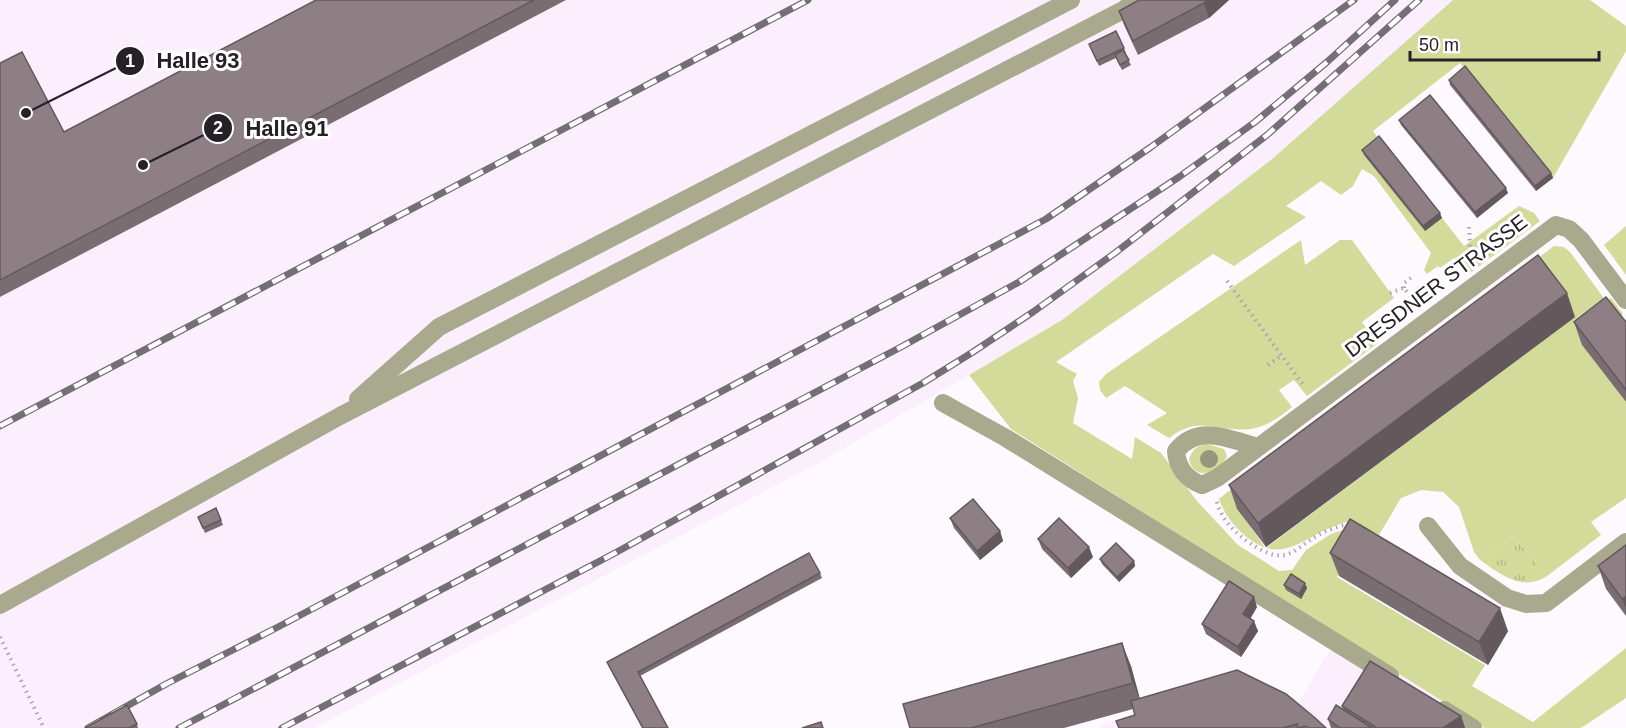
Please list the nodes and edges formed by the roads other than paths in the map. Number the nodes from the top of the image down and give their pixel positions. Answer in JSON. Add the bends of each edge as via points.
{"nodes":[{"id":1,"x":1071,"y":0,"type":"edge"},
{"id":2,"x":1135,"y":0,"type":"edge"},
{"id":3,"x":1626,"y":300,"type":"edge"},
{"id":4,"x":943,"y":403,"type":"dead end"},
{"id":5,"x":340,"y":416,"type":"junction"},
{"id":6,"x":1258,"y":447,"type":"junction"},
{"id":7,"x":1428,"y":526,"type":"dead end"},
{"id":8,"x":1626,"y":542,"type":"edge"},
{"id":9,"x":0,"y":604,"type":"edge"},
{"id":10,"x":1408,"y":688,"type":"edge"},
{"id":11,"x":1428,"y":700,"type":"edge"},
{"id":12,"x":1473,"y":728,"type":"edge"}],
"edges":[{"from":1,"to":5,"type":"street","via":[[439,327]]},
{"from":2,"to":5,"type":"street","via":[[1125,9]]},
{"from":3,"to":6,"type":"street","name":"DRESDNER STRASSE","via":[[1587,234],[1556,225]]},
{"from":4,"to":10,"type":"street","via":[[1006,438]]},
{"from":5,"to":9,"type":"street"},
{"from":6,"to":6,"type":"street","name":"DRESDNER STRASSE","via":[[1194,435],[1176,451],[1177,462],[1185,474],[1202,485]]},
{"from":7,"to":8,"type":"street","via":[[1460,566],[1507,598],[1526,604],[1546,603]]},
{"from":11,"to":12,"type":"street"}]}
